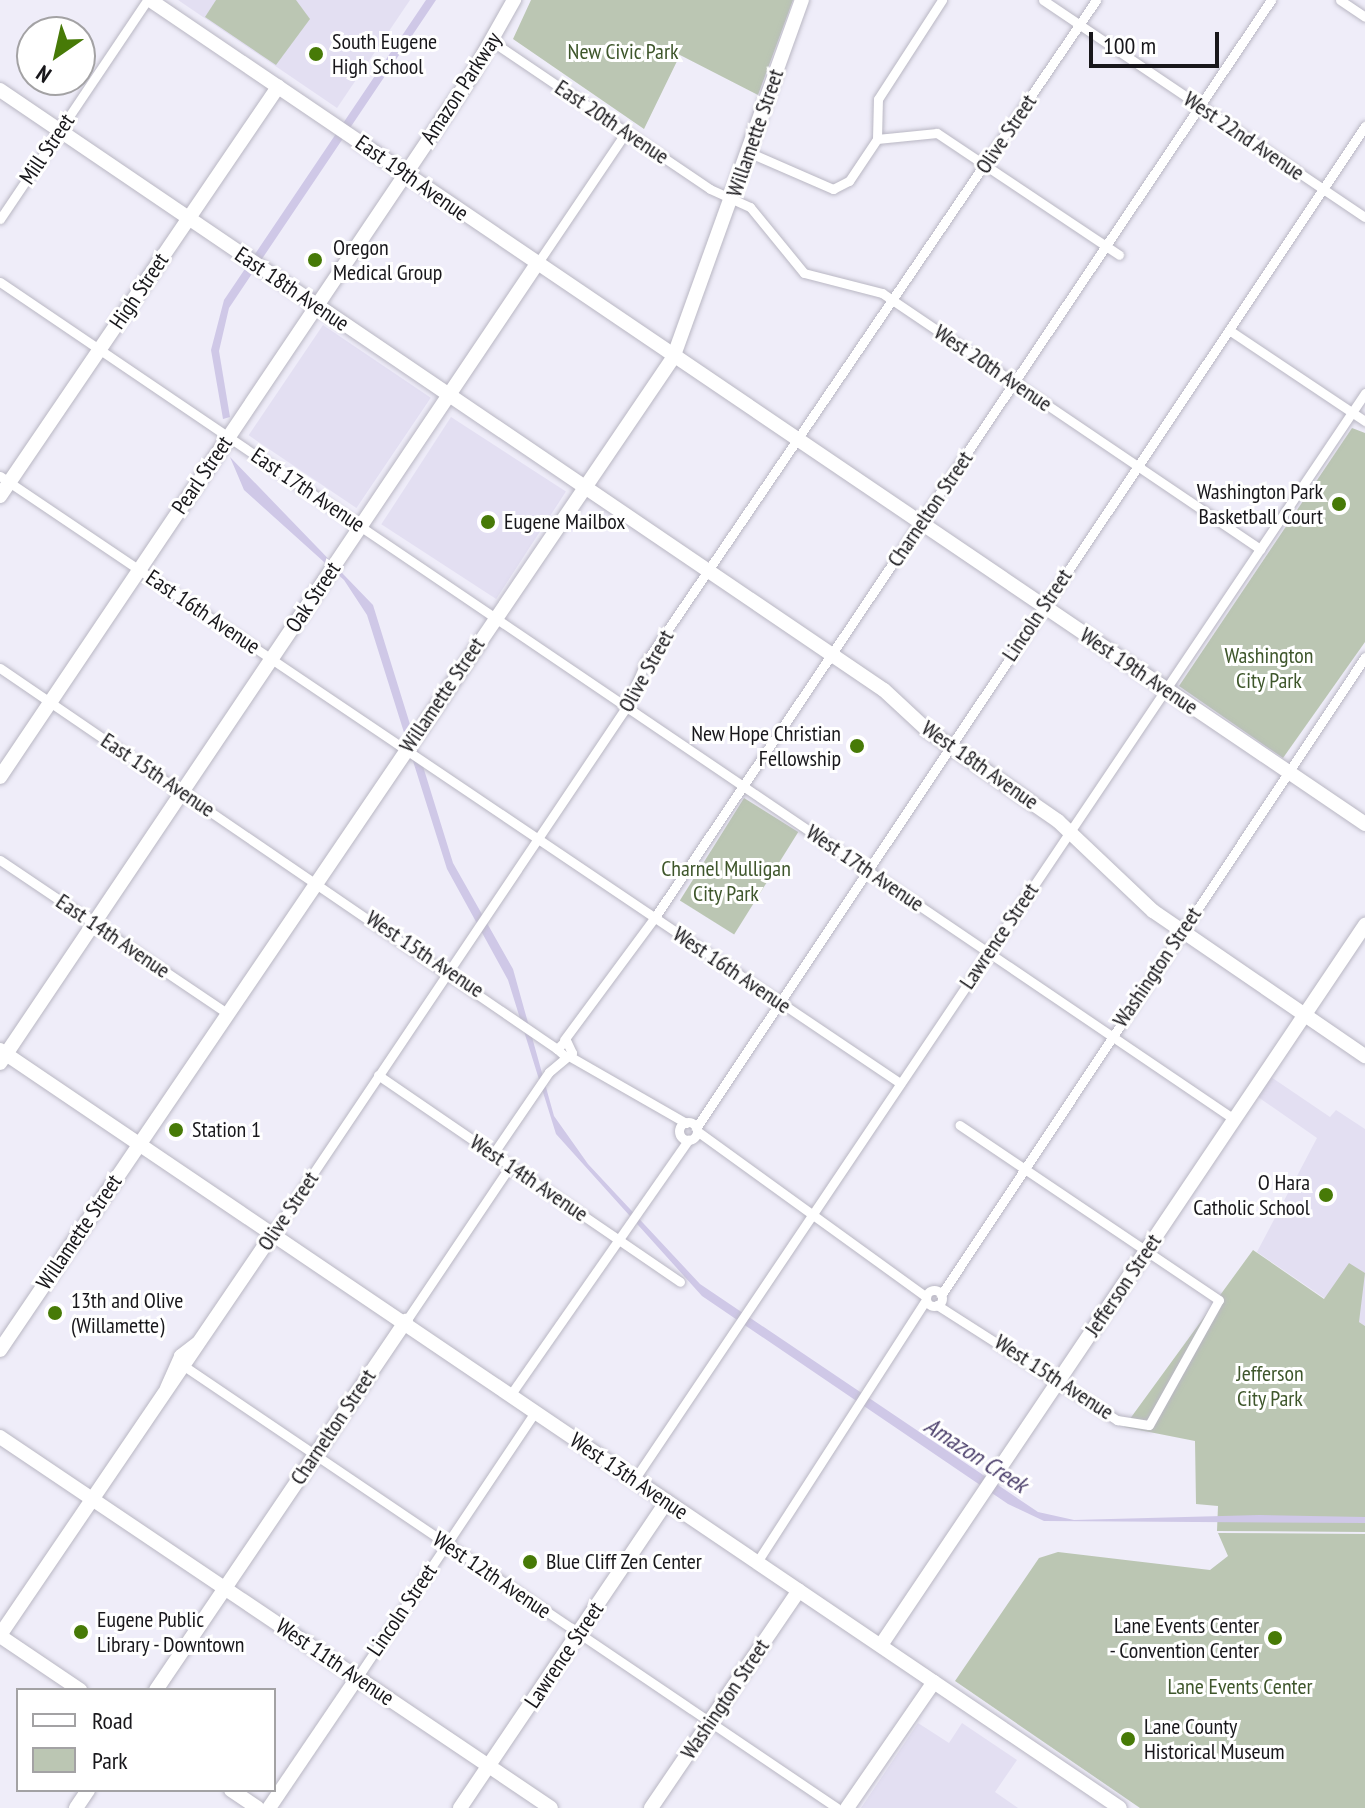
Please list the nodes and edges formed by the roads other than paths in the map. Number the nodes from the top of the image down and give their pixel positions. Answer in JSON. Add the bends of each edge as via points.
{"nodes":[{"id":1,"x":149,"y":0,"type":"edge"},
{"id":2,"x":514,"y":0,"type":"edge"},
{"id":3,"x":802,"y":0,"type":"edge"},
{"id":4,"x":942,"y":0,"type":"edge"},
{"id":5,"x":1043,"y":0,"type":"edge"},
{"id":6,"x":1096,"y":0,"type":"edge"},
{"id":7,"x":1271,"y":0,"type":"edge"},
{"id":8,"x":1340,"y":0,"type":"edge"},
{"id":9,"x":1365,"y":17,"type":"edge"},
{"id":10,"x":1080,"y":25,"type":"junction"},
{"id":11,"x":493,"y":42,"type":"junction"},
{"id":12,"x":278,"y":87,"type":"junction"},
{"id":13,"x":0,"y":90,"type":"edge"},
{"id":14,"x":1200,"y":106,"type":"junction"},
{"id":15,"x":1365,"y":126,"type":"edge"},
{"id":16,"x":59,"y":130,"type":"junction"},
{"id":17,"x":626,"y":132,"type":"junction"},
{"id":18,"x":877,"y":139,"type":"junction"},
{"id":19,"x":748,"y":152,"type":"junction"},
{"id":20,"x":986,"y":163,"type":"junction"},
{"id":21,"x":405,"y":174,"type":"junction"},
{"id":22,"x":1323,"y":189,"type":"junction"},
{"id":23,"x":733,"y":199,"type":"junction"},
{"id":24,"x":1365,"y":217,"type":"edge"},
{"id":25,"x":189,"y":218,"type":"junction"},
{"id":26,"x":0,"y":219,"type":"edge"},
{"id":27,"x":1106,"y":246,"type":"junction"},
{"id":28,"x":1119,"y":255,"type":"dead end"},
{"id":29,"x":537,"y":264,"type":"junction"},
{"id":30,"x":0,"y":282,"type":"edge"},
{"id":31,"x":894,"y":302,"type":"junction"},
{"id":32,"x":316,"y":305,"type":"junction"},
{"id":33,"x":1229,"y":330,"type":"junction"},
{"id":34,"x":100,"y":349,"type":"junction"},
{"id":35,"x":673,"y":358,"type":"junction"},
{"id":36,"x":1014,"y":383,"type":"junction"},
{"id":37,"x":1365,"y":393,"type":"edge"},
{"id":38,"x":449,"y":396,"type":"junction"},
{"id":39,"x":1352,"y":412,"type":"junction"},
{"id":40,"x":1365,"y":421,"type":"edge"},
{"id":41,"x":229,"y":436,"type":"junction"},
{"id":42,"x":800,"y":439,"type":"junction"},
{"id":43,"x":1138,"y":466,"type":"junction"},
{"id":44,"x":4,"y":479,"type":"edge"},
{"id":45,"x":583,"y":487,"type":"junction"},
{"id":46,"x":0,"y":496,"type":"edge"},
{"id":47,"x":922,"y":522,"type":"junction"},
{"id":48,"x":361,"y":526,"type":"junction"},
{"id":49,"x":1260,"y":549,"type":"junction"},
{"id":50,"x":139,"y":569,"type":"junction"},
{"id":51,"x":708,"y":572,"type":"junction"},
{"id":52,"x":1043,"y":606,"type":"junction"},
{"id":53,"x":494,"y":618,"type":"junction"},
{"id":54,"x":831,"y":655,"type":"junction"},
{"id":55,"x":1365,"y":657,"type":"edge"},
{"id":56,"x":272,"y":658,"type":"junction"},
{"id":57,"x":0,"y":668,"type":"edge"},
{"id":58,"x":1166,"y":689,"type":"junction"},
{"id":59,"x":50,"y":702,"type":"junction"},
{"id":60,"x":627,"y":706,"type":"junction"},
{"id":61,"x":949,"y":745,"type":"junction"},
{"id":62,"x":406,"y":749,"type":"junction"},
{"id":63,"x":1288,"y":771,"type":"junction"},
{"id":64,"x":0,"y":777,"type":"edge"},
{"id":65,"x":743,"y":785,"type":"junction"},
{"id":66,"x":182,"y":791,"type":"junction"},
{"id":67,"x":1365,"y":824,"type":"edge"},
{"id":68,"x":1070,"y":830,"type":"junction"},
{"id":69,"x":538,"y":838,"type":"junction"},
{"id":70,"x":0,"y":860,"type":"edge"},
{"id":71,"x":866,"y":868,"type":"junction"},
{"id":72,"x":316,"y":882,"type":"junction"},
{"id":73,"x":655,"y":917,"type":"junction"},
{"id":74,"x":94,"y":923,"type":"junction"},
{"id":75,"x":1365,"y":925,"type":"edge"},
{"id":76,"x":1181,"y":931,"type":"junction"},
{"id":77,"x":988,"y":952,"type":"junction"},
{"id":78,"x":449,"y":969,"type":"junction"},
{"id":79,"x":776,"y":1000,"type":"junction"},
{"id":80,"x":227,"y":1013,"type":"junction"},
{"id":81,"x":1305,"y":1015,"type":"junction"},
{"id":82,"x":1110,"y":1036,"type":"junction"},
{"id":83,"x":565,"y":1048,"type":"junction"},
{"id":84,"x":2,"y":1055,"type":"edge"},
{"id":85,"x":1365,"y":1056,"type":"edge"},
{"id":86,"x":378,"y":1075,"type":"junction"},
{"id":87,"x":900,"y":1083,"type":"junction"},
{"id":88,"x":1234,"y":1119,"type":"junction"},
{"id":89,"x":960,"y":1125,"type":"dead end"},
{"id":90,"x":688,"y":1131,"type":"junction"},
{"id":91,"x":139,"y":1144,"type":"junction"},
{"id":92,"x":493,"y":1154,"type":"junction"},
{"id":93,"x":511,"y":1165,"type":"junction"},
{"id":94,"x":1022,"y":1167,"type":"junction"},
{"id":95,"x":812,"y":1214,"type":"junction"},
{"id":96,"x":273,"y":1233,"type":"junction"},
{"id":97,"x":617,"y":1238,"type":"junction"},
{"id":98,"x":1147,"y":1251,"type":"junction"},
{"id":99,"x":680,"y":1282,"type":"dead end"},
{"id":100,"x":934,"y":1298,"type":"junction"},
{"id":101,"x":406,"y":1321,"type":"junction"},
{"id":102,"x":197,"y":1344,"type":"junction"},
{"id":103,"x":0,"y":1350,"type":"edge"},
{"id":104,"x":187,"y":1368,"type":"junction"},
{"id":105,"x":1059,"y":1380,"type":"junction"},
{"id":106,"x":167,"y":1388,"type":"junction"},
{"id":107,"x":511,"y":1394,"type":"junction"},
{"id":108,"x":535,"y":1412,"type":"junction"},
{"id":109,"x":0,"y":1437,"type":"edge"},
{"id":110,"x":313,"y":1453,"type":"junction"},
{"id":111,"x":634,"y":1480,"type":"junction"},
{"id":112,"x":93,"y":1500,"type":"junction"},
{"id":113,"x":667,"y":1501,"type":"junction"},
{"id":114,"x":447,"y":1544,"type":"junction"},
{"id":115,"x":757,"y":1562,"type":"junction"},
{"id":116,"x":226,"y":1588,"type":"junction"},
{"id":117,"x":799,"y":1590,"type":"junction"},
{"id":118,"x":579,"y":1633,"type":"junction"},
{"id":119,"x":0,"y":1636,"type":"edge"},
{"id":120,"x":881,"y":1645,"type":"junction"},
{"id":121,"x":357,"y":1678,"type":"junction"},
{"id":122,"x":934,"y":1682,"type":"junction"},
{"id":123,"x":77,"y":1688,"type":"edge"},
{"id":124,"x":157,"y":1688,"type":"edge"},
{"id":125,"x":709,"y":1722,"type":"junction"},
{"id":126,"x":489,"y":1766,"type":"junction"},
{"id":127,"x":234,"y":1792,"type":"edge"},
{"id":128,"x":258,"y":1808,"type":"edge"},
{"id":129,"x":269,"y":1808,"type":"edge"},
{"id":130,"x":460,"y":1808,"type":"edge"},
{"id":131,"x":551,"y":1808,"type":"edge"},
{"id":132,"x":651,"y":1808,"type":"edge"},
{"id":133,"x":837,"y":1808,"type":"edge"},
{"id":134,"x":847,"y":1808,"type":"edge"},
{"id":135,"x":1120,"y":1808,"type":"edge"}],
"edges":[{"from":1,"to":12,"type":"main road","name":"East 19th Avenue"},
{"from":1,"to":16,"type":"street","name":"Mill Street"},
{"from":2,"to":11,"type":"main road","name":"Amazon Parkway"},
{"from":3,"to":19,"type":"main road","name":"Willamette Street"},
{"from":4,"to":18,"type":"street","via":[[878,99]]},
{"from":5,"to":10,"type":"street","name":"West 22nd Avenue"},
{"from":6,"to":10,"type":"street","name":"Olive Street"},
{"from":7,"to":14,"type":"street","name":"Charnelton Street"},
{"from":8,"to":9,"type":"street"},
{"from":10,"to":14,"type":"street","name":"West 22nd Avenue"},
{"from":10,"to":20,"type":"street","name":"Olive Street"},
{"from":11,"to":17,"type":"street","name":"East 20th Avenue"},
{"from":11,"to":21,"type":"main road","name":"Amazon Parkway"},
{"from":12,"to":21,"type":"main road","name":"East 19th Avenue"},
{"from":12,"to":25,"type":"main road","name":"High Street"},
{"from":13,"to":16,"type":"main road","name":"East 18th Avenue"},
{"from":14,"to":22,"type":"street","name":"West 22nd Avenue"},
{"from":14,"to":27,"type":"street","name":"Charnelton Street"},
{"from":15,"to":22,"type":"street","name":"Lincoln Street"},
{"from":16,"to":25,"type":"main road","name":"East 18th Avenue"},
{"from":16,"to":26,"type":"street","name":"Mill Street"},
{"from":17,"to":23,"type":"street","name":"East 20th Avenue"},
{"from":17,"to":29,"type":"street","name":"Oak Street"},
{"from":18,"to":19,"type":"street","via":[[849,181],[833,189]]},
{"from":18,"to":20,"type":"street","via":[[937,133]]},
{"from":19,"to":23,"type":"main road","name":"Willamette Street"},
{"from":20,"to":27,"type":"street"},
{"from":20,"to":31,"type":"street","name":"Olive Street"},
{"from":21,"to":29,"type":"main road","name":"East 19th Avenue"},
{"from":21,"to":32,"type":"main road","name":"Pearl Street"},
{"from":22,"to":24,"type":"street","name":"West 22nd Avenue"},
{"from":22,"to":33,"type":"street","name":"Lincoln Street"},
{"from":23,"to":31,"type":"street","name":"West 20th Avenue","via":[[756,211],[804,273],[871,289]]},
{"from":23,"to":35,"type":"main road","name":"Willamette Street"},
{"from":25,"to":32,"type":"main road","name":"East 18th Avenue"},
{"from":25,"to":34,"type":"main road","name":"High Street"},
{"from":27,"to":28,"type":"street"},
{"from":27,"to":36,"type":"street","name":"Charnelton Street"},
{"from":29,"to":35,"type":"main road","name":"East 19th Avenue"},
{"from":29,"to":38,"type":"main road","name":"Oak Street"},
{"from":30,"to":34,"type":"street","name":"East 17th Avenue"},
{"from":31,"to":36,"type":"street","name":"West 20th Avenue"},
{"from":31,"to":42,"type":"street","name":"Olive Street"},
{"from":32,"to":38,"type":"main road","name":"East 18th Avenue"},
{"from":32,"to":41,"type":"main road","name":"Pearl Street"},
{"from":33,"to":39,"type":"street"},
{"from":33,"to":43,"type":"street","name":"Lincoln Street"},
{"from":34,"to":41,"type":"street","name":"East 17th Avenue"},
{"from":34,"to":44,"type":"main road","name":"High Street"},
{"from":35,"to":42,"type":"main road","name":"West 19th Avenue"},
{"from":35,"to":45,"type":"main road","name":"Willamette Street"},
{"from":36,"to":43,"type":"street","name":"West 20th Avenue"},
{"from":36,"to":47,"type":"street","name":"Charnelton Street"},
{"from":37,"to":39,"type":"street","name":"Lawrence Street"},
{"from":38,"to":45,"type":"main road","name":"East 18th Avenue"},
{"from":38,"to":48,"type":"main road","name":"Oak Street"},
{"from":39,"to":40,"type":"street"},
{"from":39,"to":49,"type":"street","name":"Lawrence Street"},
{"from":41,"to":48,"type":"street","name":"East 17th Avenue"},
{"from":41,"to":50,"type":"main road","name":"Pearl Street"},
{"from":42,"to":47,"type":"main road","name":"West 19th Avenue"},
{"from":42,"to":51,"type":"street","name":"Olive Street"},
{"from":43,"to":49,"type":"street","name":"West 20th Avenue"},
{"from":43,"to":52,"type":"street","name":"Lincoln Street"},
{"from":44,"to":46,"type":"main road","name":"High Street"},
{"from":44,"to":50,"type":"street","name":"East 16th Avenue"},
{"from":45,"to":51,"type":"main road","name":"West 18th Avenue"},
{"from":45,"to":53,"type":"main road","name":"Willamette Street"},
{"from":47,"to":52,"type":"main road","name":"West 19th Avenue"},
{"from":47,"to":54,"type":"street","name":"Charnelton Street"},
{"from":48,"to":53,"type":"street","name":"East 17th Avenue"},
{"from":48,"to":56,"type":"main road","name":"Oak Street"},
{"from":49,"to":58,"type":"street","name":"Lawrence Street"},
{"from":50,"to":56,"type":"street","name":"East 16th Avenue"},
{"from":50,"to":59,"type":"main road","name":"Pearl Street"},
{"from":51,"to":54,"type":"main road","name":"West 18th Avenue"},
{"from":51,"to":60,"type":"street","name":"Olive Street","via":[[645,663]]},
{"from":52,"to":58,"type":"main road","name":"West 19th Avenue"},
{"from":52,"to":61,"type":"street","name":"Lincoln Street"},
{"from":53,"to":60,"type":"street","name":"West 17th Avenue"},
{"from":53,"to":62,"type":"main road","name":"Willamette Street"},
{"from":54,"to":61,"type":"main road","name":"West 18th Avenue"},
{"from":54,"to":65,"type":"street","name":"Charnelton Street"},
{"from":55,"to":63,"type":"street","name":"Washington Street"},
{"from":56,"to":62,"type":"street","name":"East 16th Avenue"},
{"from":56,"to":66,"type":"main road","name":"Oak Street"},
{"from":57,"to":59,"type":"street","name":"East 15th Avenue"},
{"from":58,"to":63,"type":"main road","name":"West 19th Avenue"},
{"from":58,"to":68,"type":"street","name":"Lawrence Street"},
{"from":59,"to":64,"type":"main road","name":"Pearl Street"},
{"from":59,"to":66,"type":"street","name":"East 15th Avenue"},
{"from":60,"to":65,"type":"street","name":"West 17th Avenue"},
{"from":60,"to":69,"type":"street","name":"Olive Street"},
{"from":61,"to":68,"type":"main road","name":"West 18th Avenue"},
{"from":61,"to":71,"type":"street","name":"Lincoln Street"},
{"from":62,"to":69,"type":"street","name":"West 16th Avenue"},
{"from":62,"to":72,"type":"main road","name":"Willamette Street"},
{"from":63,"to":67,"type":"main road","name":"West 19th Avenue"},
{"from":63,"to":76,"type":"street","name":"Washington Street"},
{"from":65,"to":71,"type":"street","name":"West 17th Avenue"},
{"from":65,"to":73,"type":"street","name":"Charnelton Street"},
{"from":66,"to":72,"type":"street","name":"East 15th Avenue"},
{"from":66,"to":74,"type":"main road","name":"Oak Street"},
{"from":68,"to":76,"type":"main road","name":"West 18th Avenue"},
{"from":68,"to":77,"type":"street","name":"Lawrence Street"},
{"from":69,"to":73,"type":"street","name":"West 16th Avenue"},
{"from":69,"to":78,"type":"street","name":"Olive Street"},
{"from":70,"to":74,"type":"street","name":"East 14th Avenue"},
{"from":71,"to":77,"type":"street","name":"West 17th Avenue"},
{"from":71,"to":79,"type":"street","name":"Lincoln Street"},
{"from":72,"to":78,"type":"street","name":"West 15th Avenue"},
{"from":72,"to":80,"type":"main road","name":"Willamette Street"},
{"from":73,"to":79,"type":"street","name":"West 16th Avenue"},
{"from":73,"to":83,"type":"street","name":"Charnelton Street"},
{"from":74,"to":80,"type":"street","name":"East 14th Avenue"},
{"from":74,"to":84,"type":"main road","name":"Oak Street"},
{"from":75,"to":81,"type":"main road","name":"Jefferson Street"},
{"from":76,"to":81,"type":"main road","name":"West 18th Avenue"},
{"from":76,"to":82,"type":"street","name":"Washington Street"},
{"from":77,"to":82,"type":"street","name":"West 17th Avenue"},
{"from":77,"to":87,"type":"street","name":"Lawrence Street"},
{"from":78,"to":83,"type":"street","name":"West 15th Avenue"},
{"from":78,"to":86,"type":"street","name":"Olive Street"},
{"from":79,"to":87,"type":"street","name":"West 16th Avenue"},
{"from":79,"to":90,"type":"street","name":"Lincoln Street"},
{"from":80,"to":91,"type":"main road","name":"Willamette Street"},
{"from":81,"to":85,"type":"main road","name":"West 18th Avenue"},
{"from":81,"to":88,"type":"main road","name":"Jefferson Street"},
{"from":82,"to":88,"type":"street","name":"West 17th Avenue"},
{"from":82,"to":94,"type":"street","name":"Washington Street"},
{"from":83,"to":90,"type":"street","name":"West 15th Avenue"},
{"from":83,"to":92,"type":"street","name":"Charnelton Street"},
{"from":84,"to":91,"type":"main road","name":"West 13th Avenue"},
{"from":86,"to":92,"type":"street","name":"West 14th Avenue"},
{"from":86,"to":96,"type":"street","name":"Olive Street"},
{"from":87,"to":95,"type":"street","name":"Lawrence Street"},
{"from":88,"to":98,"type":"main road","name":"Jefferson Street"},
{"from":89,"to":94,"type":"street"},
{"from":90,"to":95,"type":"street","name":"West 15th Avenue"},
{"from":90,"to":97,"type":"street","name":"Lincoln Street"},
{"from":91,"to":96,"type":"main road","name":"West 13th Avenue"},
{"from":91,"to":103,"type":"main road","name":"Willamette Street"},
{"from":92,"to":93,"type":"street","name":"West 14th Avenue"},
{"from":93,"to":97,"type":"street","name":"West 14th Avenue"},
{"from":93,"to":101,"type":"street","name":"Charnelton Street"},
{"from":94,"to":98,"type":"street"},
{"from":94,"to":100,"type":"street","name":"Washington Street"},
{"from":95,"to":100,"type":"street","name":"West 15th Avenue"},
{"from":95,"to":111,"type":"street","name":"Lawrence Street"},
{"from":96,"to":101,"type":"main road","name":"West 13th Avenue"},
{"from":96,"to":102,"type":"main road","name":"Olive Street"},
{"from":97,"to":99,"type":"street","name":"West 14th Avenue"},
{"from":97,"to":107,"type":"street","name":"Lincoln Street"},
{"from":98,"to":105,"type":"main road","name":"Jefferson Street"},
{"from":98,"to":105,"type":"street","name":"West 15th Avenue","via":[[1219,1300],[1149,1425],[1117,1420]]},
{"from":100,"to":105,"type":"street","name":"West 15th Avenue"},
{"from":100,"to":115,"type":"street","name":"Washington Street"},
{"from":101,"to":107,"type":"main road","name":"West 13th Avenue"},
{"from":101,"to":110,"type":"main road","name":"Charnelton Street"},
{"from":102,"to":104,"type":"main road","name":"Olive Street"},
{"from":102,"to":106,"type":"main road","name":"Olive Street","via":[[181,1356]]},
{"from":104,"to":106,"type":"main road","name":"Olive Street"},
{"from":104,"to":110,"type":"street","name":"West 12th Avenue"},
{"from":105,"to":120,"type":"main road","name":"Jefferson Street"},
{"from":106,"to":112,"type":"main road","name":"Olive Street"},
{"from":107,"to":108,"type":"main road","name":"West 13th Avenue"},
{"from":108,"to":111,"type":"main road","name":"West 13th Avenue"},
{"from":108,"to":114,"type":"street","name":"Lincoln Street"},
{"from":109,"to":112,"type":"main road","name":"West 11th Avenue"},
{"from":110,"to":114,"type":"street","name":"West 12th Avenue"},
{"from":110,"to":116,"type":"main road","name":"Charnelton Street"},
{"from":111,"to":113,"type":"main road","name":"West 13th Avenue"},
{"from":112,"to":116,"type":"main road","name":"West 11th Avenue"},
{"from":112,"to":119,"type":"main road","name":"Olive Street"},
{"from":113,"to":115,"type":"main road","name":"West 13th Avenue"},
{"from":113,"to":118,"type":"main road","name":"Lawrence Street"},
{"from":114,"to":118,"type":"street","name":"West 12th Avenue"},
{"from":114,"to":121,"type":"street","name":"Lincoln Street"},
{"from":115,"to":117,"type":"main road","name":"West 13th Avenue"},
{"from":116,"to":121,"type":"main road","name":"West 11th Avenue"},
{"from":116,"to":124,"type":"main road","name":"Charnelton Street"},
{"from":117,"to":120,"type":"main road","name":"West 13th Avenue"},
{"from":117,"to":125,"type":"main road","name":"Washington Street"},
{"from":118,"to":125,"type":"street","name":"West 12th Avenue"},
{"from":118,"to":126,"type":"main road","name":"Lawrence Street"},
{"from":119,"to":123,"type":"main road"},
{"from":120,"to":122,"type":"main road","name":"West 13th Avenue"},
{"from":121,"to":126,"type":"main road","name":"West 11th Avenue"},
{"from":121,"to":129,"type":"main road","name":"Lincoln Street"},
{"from":122,"to":134,"type":"main road"},
{"from":122,"to":135,"type":"main road","name":"West 13th Avenue"},
{"from":125,"to":132,"type":"main road","name":"Washington Street"},
{"from":125,"to":133,"type":"street","name":"West 12th Avenue"},
{"from":126,"to":130,"type":"main road","name":"Lawrence Street"},
{"from":126,"to":131,"type":"main road","name":"West 11th Avenue"},
{"from":127,"to":128,"type":"main road"}]}
